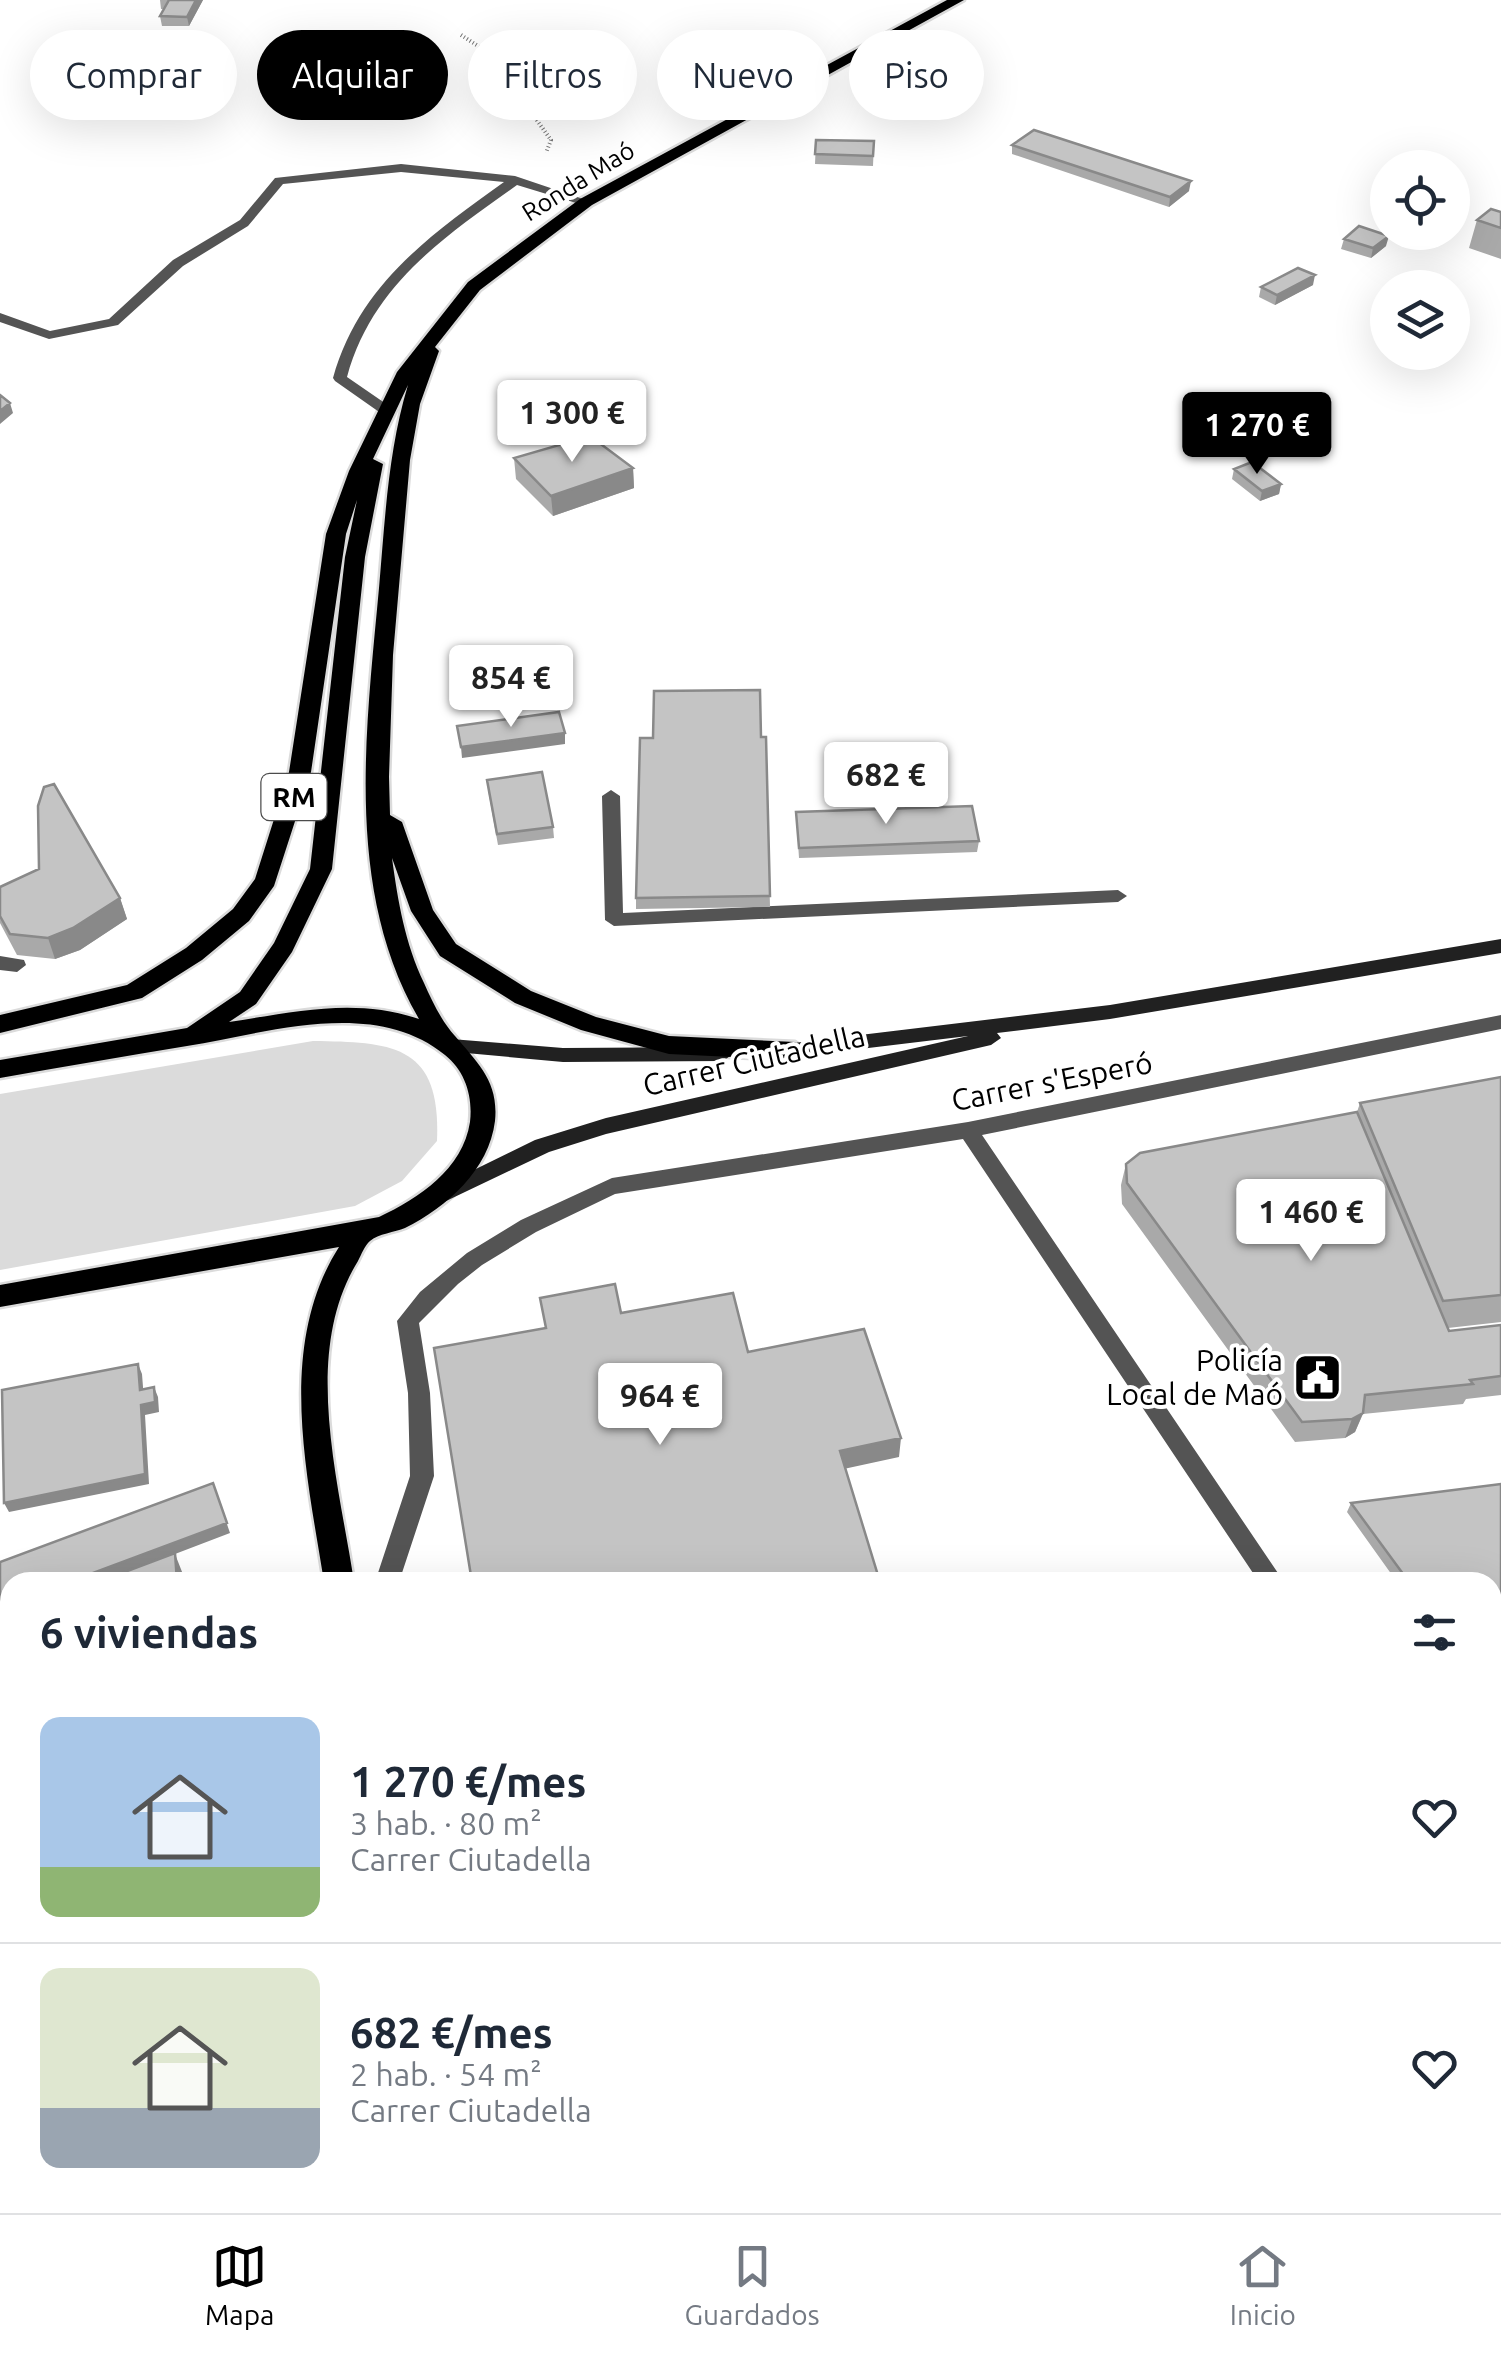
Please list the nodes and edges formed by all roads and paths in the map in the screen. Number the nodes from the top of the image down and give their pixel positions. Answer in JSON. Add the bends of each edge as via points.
{"nodes":[{"id":1,"x":957,"y":0,"type":"edge"},
{"id":2,"x":461,"y":35,"type":"dead end"},
{"id":3,"x":514,"y":180,"type":"junction"},
{"id":4,"x":586,"y":202,"type":"junction"},
{"id":5,"x":452,"y":312,"type":"junction"},
{"id":6,"x":0,"y":318,"type":"edge"},
{"id":7,"x":388,"y":411,"type":"junction"},
{"id":8,"x":377,"y":757,"type":"junction"},
{"id":9,"x":612,"y":796,"type":"dead end"},
{"id":10,"x":1118,"y":896,"type":"dead end"},
{"id":11,"x":1501,"y":946,"type":"edge"},
{"id":12,"x":1110,"y":1012,"type":"junction"},
{"id":13,"x":1501,"y":1022,"type":"edge"},
{"id":14,"x":0,"y":1024,"type":"edge"},
{"id":15,"x":186,"y":1037,"type":"junction"},
{"id":16,"x":448,"y":1044,"type":"junction"},
{"id":17,"x":795,"y":1051,"type":"junction"},
{"id":18,"x":0,"y":1069,"type":"edge"},
{"id":19,"x":968,"y":1130,"type":"junction"},
{"id":20,"x":423,"y":1205,"type":"junction"},
{"id":21,"x":364,"y":1230,"type":"junction"},
{"id":22,"x":0,"y":1296,"type":"edge"},
{"id":23,"x":339,"y":1572,"type":"edge"},
{"id":24,"x":390,"y":1572,"type":"edge"},
{"id":25,"x":1265,"y":1572,"type":"edge"}],
"edges":[{"from":1,"to":4,"type":"main road","name":"Ronda Maó","number":"RM"},
{"from":2,"to":3,"type":"path","via":[[490,53],[551,140],[543,162]]},
{"from":3,"to":4,"type":"street"},
{"from":3,"to":6,"type":"street","via":[[400,168],[279,181],[244,222],[178,263],[113,322],[49,335]]},
{"from":3,"to":7,"type":"street","via":[[442,232],[382,294],[344,350],[340,378]]},
{"from":4,"to":5,"type":"main road","name":"Ronda Maó","number":"RM","via":[[500,263]]},
{"from":5,"to":7,"type":"main road","name":"Ronda Maó","number":"RM","via":[[406,372]]},
{"from":5,"to":8,"type":"main road","name":"Ronda Maó","number":"RM","via":[[424,364],[399,473]]},
{"from":7,"to":14,"type":"main road","number":"RM","via":[[336,534],[300,772],[266,881],[241,915],[134,992]]},
{"from":7,"to":15,"type":"main road","number":"RM","via":[[356,558],[321,868],[284,946],[248,998]]},
{"from":8,"to":16,"type":"main road","number":"RM","via":[[386,900],[397,949],[415,996]]},
{"from":8,"to":17,"type":"main road","number":"RM","via":[[396,848],[422,912],[448,950],[523,997],[590,1024],[669,1045]]},
{"from":9,"to":10,"type":"street","via":[[614,920]]},
{"from":11,"to":12,"type":"street","name":"Carrer Ciutadella"},
{"from":12,"to":17,"type":"street","name":"Carrer Ciutadella"},
{"from":12,"to":20,"type":"street","name":"Carrer Ciutadella","via":[[606,1126],[542,1146]]},
{"from":13,"to":19,"type":"street","name":"Carrer s'Esperó"},
{"from":15,"to":16,"type":"main road","number":"RM","via":[[352,1015],[394,1020]]},
{"from":15,"to":18,"type":"main road","number":"RM"},
{"from":16,"to":17,"type":"street","name":"Carrer Ciutadella","via":[[665,1057]]},
{"from":16,"to":20,"type":"main road","number":"RM","via":[[474,1066],[483,1092],[480,1140],[456,1178]]},
{"from":19,"to":24,"type":"street","name":"Carrer s'Esperó","via":[[612,1186],[562,1208],[430,1292],[408,1321],[422,1476]]},
{"from":19,"to":25,"type":"street"},
{"from":20,"to":21,"type":"main road","number":"RM"},
{"from":21,"to":22,"type":"main road","number":"RM"},
{"from":21,"to":23,"type":"main road","via":[[340,1260],[315,1342],[315,1394]]}]}
